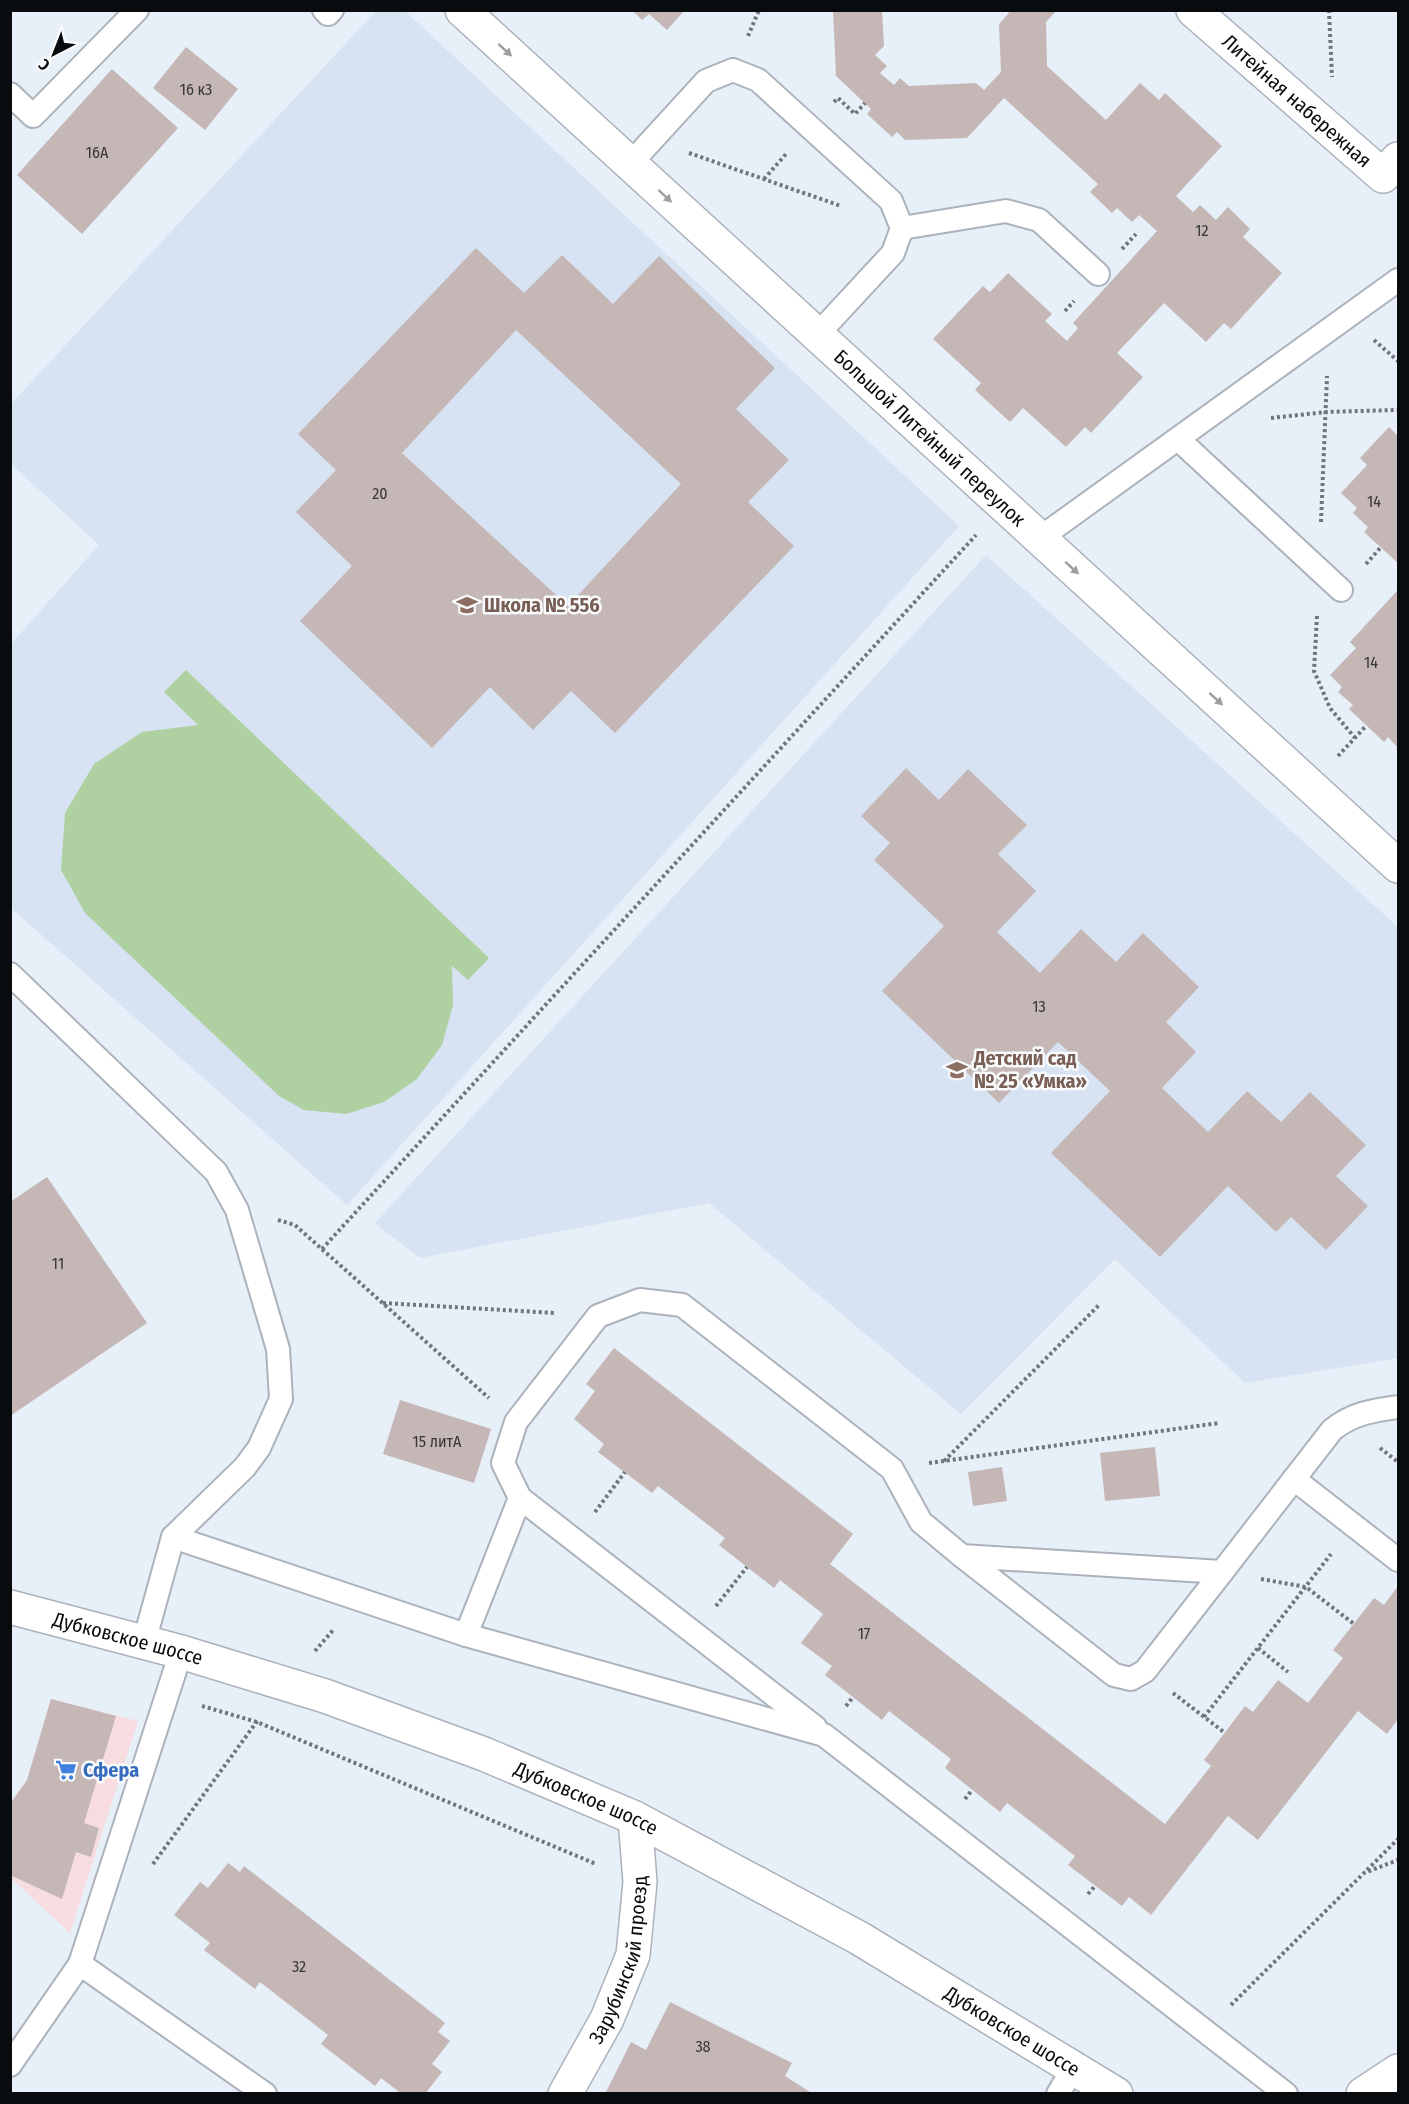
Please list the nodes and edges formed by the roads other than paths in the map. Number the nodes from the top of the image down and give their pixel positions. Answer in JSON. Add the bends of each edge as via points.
{"nodes":[{"id":1,"x":137,"y":10,"type":"edge"},
{"id":2,"x":324,"y":10,"type":"edge"},
{"id":3,"x":332,"y":10,"type":"edge"},
{"id":4,"x":1193,"y":10,"type":"edge"},
{"id":5,"x":468,"y":12,"type":"edge"},
{"id":6,"x":10,"y":94,"type":"edge"},
{"id":7,"x":630,"y":164,"type":"junction"},
{"id":8,"x":1393,"y":176,"type":"edge"},
{"id":9,"x":902,"y":228,"type":"junction"},
{"id":10,"x":1098,"y":274,"type":"dead end"},
{"id":11,"x":1398,"y":280,"type":"edge"},
{"id":12,"x":818,"y":335,"type":"junction"},
{"id":13,"x":1178,"y":439,"type":"junction"},
{"id":14,"x":1040,"y":538,"type":"junction"},
{"id":15,"x":1341,"y":590,"type":"dead end"},
{"id":16,"x":1398,"y":866,"type":"edge"},
{"id":17,"x":10,"y":974,"type":"edge"},
{"id":18,"x":1398,"y":1407,"type":"edge"},
{"id":19,"x":1294,"y":1479,"type":"junction"},
{"id":20,"x":520,"y":1498,"type":"junction"},
{"id":21,"x":173,"y":1537,"type":"junction"},
{"id":22,"x":962,"y":1556,"type":"junction"},
{"id":23,"x":1398,"y":1560,"type":"edge"},
{"id":24,"x":1222,"y":1572,"type":"junction"},
{"id":25,"x":12,"y":1612,"type":"edge"},
{"id":26,"x":466,"y":1635,"type":"junction"},
{"id":27,"x":144,"y":1642,"type":"junction"},
{"id":28,"x":181,"y":1652,"type":"junction"},
{"id":29,"x":824,"y":1735,"type":"junction"},
{"id":30,"x":635,"y":1818,"type":"junction"},
{"id":31,"x":80,"y":1964,"type":"junction"},
{"id":32,"x":10,"y":2064,"type":"edge"},
{"id":33,"x":1398,"y":2071,"type":"edge"},
{"id":34,"x":1066,"y":2080,"type":"edge"},
{"id":35,"x":265,"y":2094,"type":"edge"},
{"id":36,"x":565,"y":2094,"type":"edge"},
{"id":37,"x":1116,"y":2094,"type":"edge"},
{"id":38,"x":1286,"y":2094,"type":"edge"},
{"id":39,"x":1363,"y":2094,"type":"edge"}],
"edges":[{"from":1,"to":6,"type":"lane","via":[[33,116]]},
{"from":2,"to":3,"type":"lane","via":[[328,14]]},
{"from":4,"to":8,"type":"street","name":"Литейная набережная"},
{"from":5,"to":7,"type":"street","name":"Большой Литейный переулок","one_way":true},
{"from":7,"to":9,"type":"lane","via":[[706,81],[733,70],[758,80],[891,201]]},
{"from":7,"to":12,"type":"street","name":"Большой Литейный переулок","one_way":true},
{"from":9,"to":10,"type":"lane","via":[[1006,211],[1039,220]]},
{"from":9,"to":12,"type":"lane","via":[[893,253]]},
{"from":11,"to":13,"type":"lane"},
{"from":12,"to":14,"type":"street","name":"Большой Литейный переулок"},
{"from":13,"to":14,"type":"lane"},
{"from":13,"to":15,"type":"lane"},
{"from":14,"to":16,"type":"street","name":"Большой Литейный переулок","one_way":true},
{"from":17,"to":21,"type":"lane","via":[[216,1172],[237,1210],[278,1349],[281,1399],[259,1448],[245,1467]]},
{"from":18,"to":19,"type":"lane","via":[[1344,1420]]},
{"from":19,"to":23,"type":"lane"},
{"from":19,"to":24,"type":"lane"},
{"from":20,"to":22,"type":"lane","via":[[503,1463],[516,1422],[598,1316],[640,1300],[682,1305],[892,1469],[921,1522]]},
{"from":20,"to":26,"type":"lane"},
{"from":20,"to":29,"type":"lane"},
{"from":21,"to":26,"type":"lane"},
{"from":21,"to":27,"type":"lane"},
{"from":22,"to":24,"type":"lane"},
{"from":22,"to":24,"type":"lane","via":[[1114,1675],[1131,1678],[1145,1671]]},
{"from":25,"to":27,"type":"street","name":"Дубковское шоссе"},
{"from":26,"to":29,"type":"lane"},
{"from":27,"to":28,"type":"street","name":"Дубковское шоссе"},
{"from":28,"to":30,"type":"street","name":"Дубковское шоссе","via":[[326,1696],[474,1750]]},
{"from":28,"to":31,"type":"lane"},
{"from":29,"to":38,"type":"lane"},
{"from":30,"to":34,"type":"street","name":"Дубковское шоссе","via":[[859,1938]]},
{"from":30,"to":36,"type":"street","name":"Зарубинский проезд","via":[[640,1882],[633,1955],[607,2019]]},
{"from":31,"to":32,"type":"lane"},
{"from":31,"to":35,"type":"lane"},
{"from":33,"to":39,"type":"street"},
{"from":34,"to":37,"type":"street","name":"Дубковское шоссе"}]}
